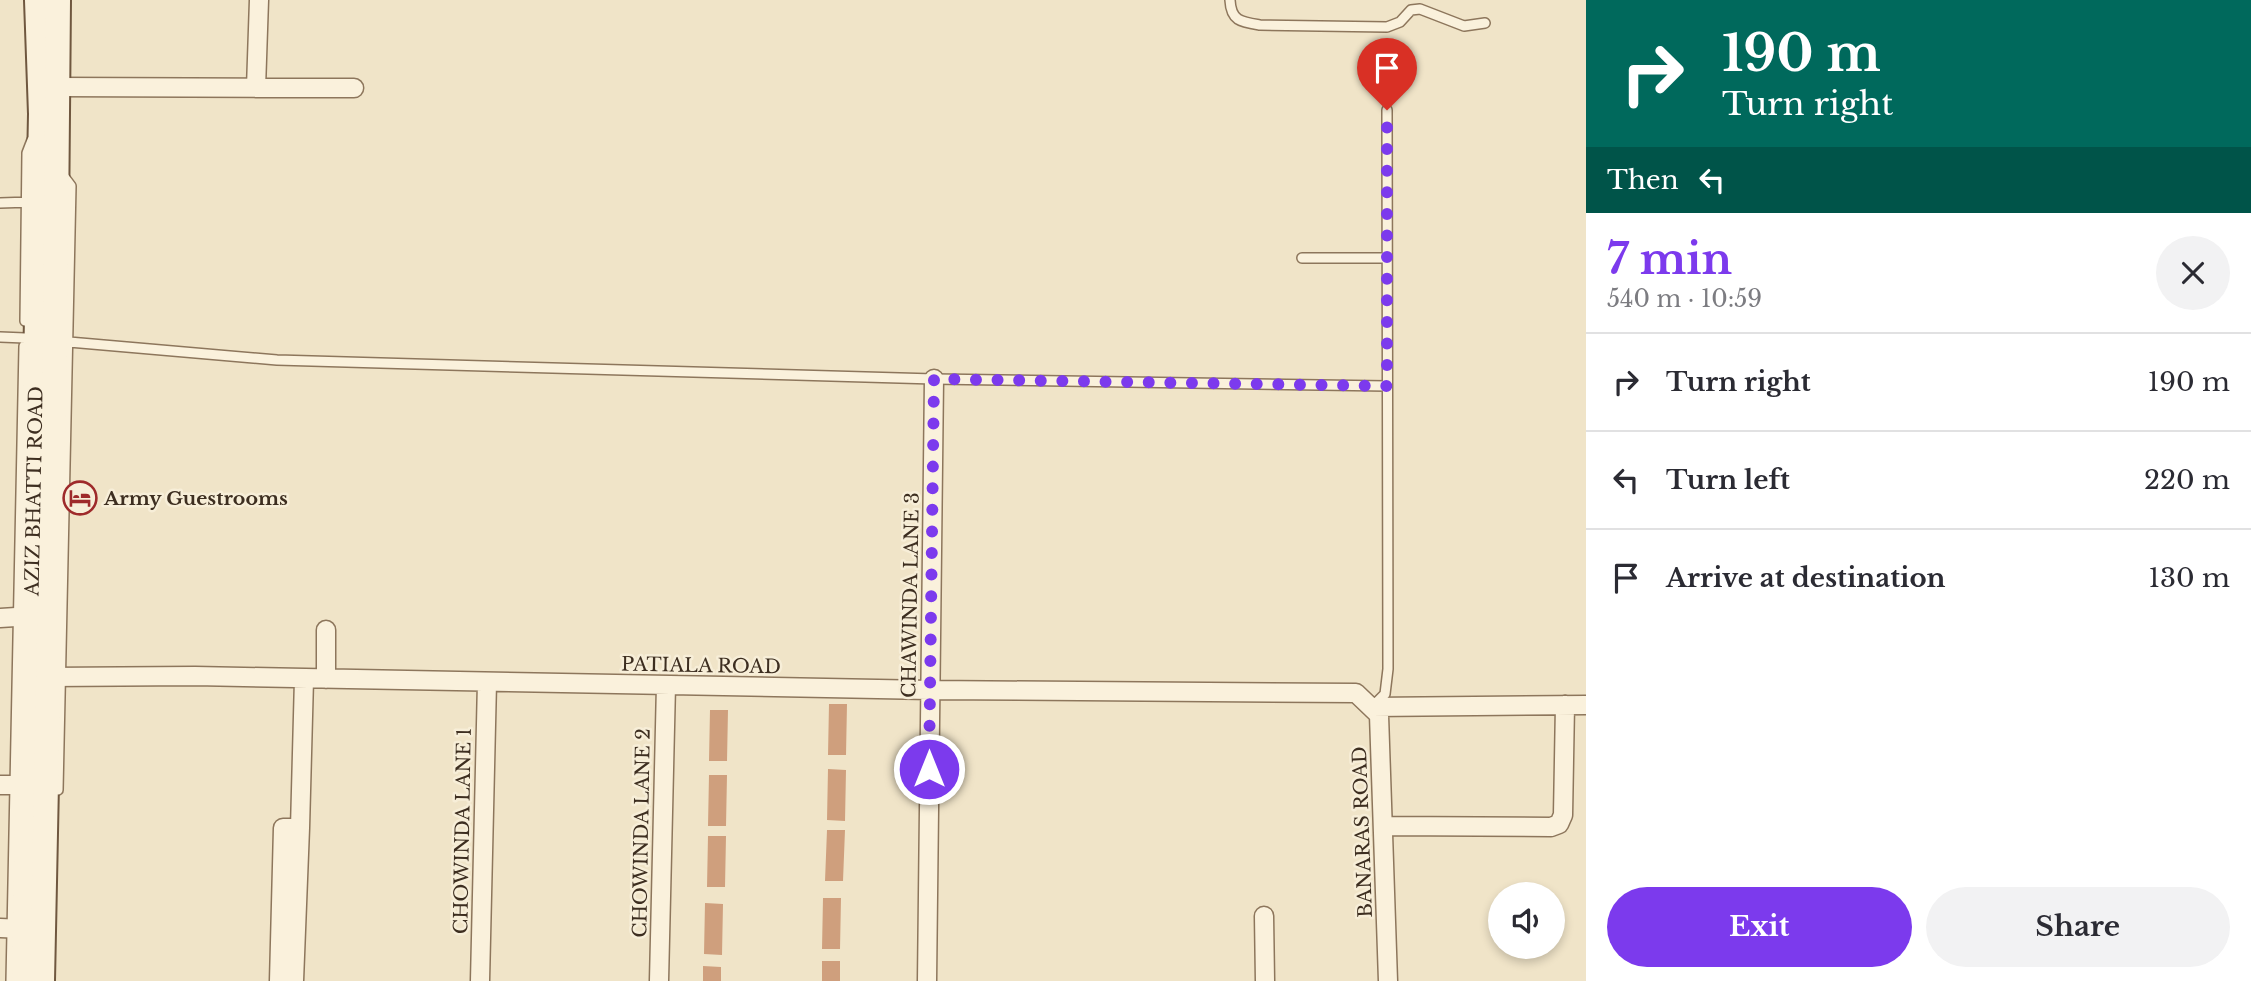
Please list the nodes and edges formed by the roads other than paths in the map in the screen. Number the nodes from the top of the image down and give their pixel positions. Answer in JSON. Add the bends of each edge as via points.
{"nodes":[{"id":1,"x":37,"y":0,"type":"edge"},
{"id":2,"x":58,"y":0,"type":"edge"},
{"id":3,"x":259,"y":0,"type":"edge"},
{"id":4,"x":1230,"y":0,"type":"edge"},
{"id":5,"x":1485,"y":23,"type":"dead end"},
{"id":6,"x":58,"y":87,"type":"junction"},
{"id":7,"x":256,"y":88,"type":"junction"},
{"id":8,"x":354,"y":88,"type":"dead end"},
{"id":9,"x":1387,"y":110,"type":"dead end"},
{"id":10,"x":58,"y":168,"type":"junction"},
{"id":11,"x":32,"y":202,"type":"junction"},
{"id":12,"x":0,"y":204,"type":"edge"},
{"id":13,"x":1302,"y":258,"type":"dead end"},
{"id":14,"x":1387,"y":258,"type":"junction"},
{"id":15,"x":0,"y":337,"type":"edge"},
{"id":16,"x":24,"y":338,"type":"junction"},
{"id":17,"x":69,"y":342,"type":"junction"},
{"id":18,"x":934,"y":379,"type":"junction"},
{"id":19,"x":1387,"y":386,"type":"junction"},
{"id":20,"x":8,"y":618,"type":"edge"},
{"id":21,"x":326,"y":630,"type":"dead end"},
{"id":22,"x":54,"y":677,"type":"junction"},
{"id":23,"x":304,"y":679,"type":"junction"},
{"id":24,"x":326,"y":679,"type":"junction"},
{"id":25,"x":487,"y":682,"type":"junction"},
{"id":26,"x":666,"y":685,"type":"junction"},
{"id":27,"x":929,"y":690,"type":"junction"},
{"id":28,"x":1564,"y":705,"type":"junction"},
{"id":29,"x":1586,"y":705,"type":"edge"},
{"id":30,"x":1372,"y":707,"type":"junction"},
{"id":31,"x":14,"y":785,"type":"edge"},
{"id":32,"x":58,"y":803,"type":"dead end"},
{"id":33,"x":1383,"y":826,"type":"junction"},
{"id":34,"x":55,"y":887,"type":"dead end"},
{"id":35,"x":1264,"y":916,"type":"dead end"},
{"id":36,"x":12,"y":928,"type":"edge"},
{"id":37,"x":54,"y":942,"type":"dead end"},
{"id":38,"x":287,"y":973,"type":"edge"},
{"id":39,"x":11,"y":981,"type":"edge"},
{"id":40,"x":24,"y":981,"type":"edge"},
{"id":41,"x":41,"y":981,"type":"edge"},
{"id":42,"x":480,"y":981,"type":"edge"},
{"id":43,"x":659,"y":981,"type":"edge"},
{"id":44,"x":927,"y":981,"type":"edge"},
{"id":45,"x":1265,"y":981,"type":"edge"},
{"id":46,"x":1388,"y":981,"type":"edge"}],
"edges":[{"from":1,"to":11,"type":"main road","name":"AZIZ BHATTI ROAD","via":[[41,114]]},
{"from":2,"to":6,"type":"main road","name":"AZIZ BHATTI ROAD"},
{"from":3,"to":7,"type":"street"},
{"from":4,"to":5,"type":"lane","via":[[1232,16],[1239,22],[1260,25],[1387,27],[1420,9],[1464,26]]},
{"from":6,"to":7,"type":"street"},
{"from":6,"to":10,"type":"main road","name":"AZIZ BHATTI ROAD"},
{"from":7,"to":8,"type":"street"},
{"from":9,"to":14,"type":"lane"},
{"from":10,"to":17,"type":"lane","via":[[71,186]]},
{"from":10,"to":22,"type":"main road","name":"AZIZ BHATTI ROAD"},
{"from":11,"to":12,"type":"lane"},
{"from":11,"to":16,"type":"lane"},
{"from":11,"to":31,"type":"main road","name":"AZIZ BHATTI ROAD"},
{"from":13,"to":14,"type":"lane"},
{"from":14,"to":19,"type":"lane"},
{"from":15,"to":16,"type":"lane"},
{"from":16,"to":20,"type":"lane"},
{"from":17,"to":18,"type":"lane","via":[[277,360]]},
{"from":17,"to":22,"type":"lane"},
{"from":18,"to":19,"type":"lane"},
{"from":18,"to":27,"type":"street","name":"CHAWINDA LANE 3"},
{"from":19,"to":30,"type":"lane","via":[[1388,669],[1385,694]]},
{"from":20,"to":31,"type":"lane"},
{"from":21,"to":24,"type":"street"},
{"from":22,"to":23,"type":"street","name":"PATIALA ROAD"},
{"from":22,"to":32,"type":"lane"},
{"from":22,"to":41,"type":"main road","name":"AZIZ BHATTI ROAD"},
{"from":23,"to":24,"type":"street","name":"PATIALA ROAD"},
{"from":23,"to":38,"type":"street","via":[[300,828],[283,828]]},
{"from":24,"to":25,"type":"street","name":"PATIALA ROAD"},
{"from":25,"to":26,"type":"street","name":"PATIALA ROAD"},
{"from":25,"to":42,"type":"street","name":"CHOWINDA LANE 1"},
{"from":26,"to":27,"type":"street","name":"PATIALA ROAD"},
{"from":26,"to":43,"type":"street","name":"CHOWINDA LANE 2"},
{"from":27,"to":30,"type":"street","name":"PATIALA ROAD","via":[[1356,693]]},
{"from":27,"to":44,"type":"street","name":"CHAWINDA LANE 3"},
{"from":28,"to":29,"type":"street"},
{"from":28,"to":30,"type":"street"},
{"from":28,"to":33,"type":"street","via":[[1563,815],[1559,824]]},
{"from":30,"to":33,"type":"street","name":"BANARAS ROAD","via":[[1379,715]]},
{"from":31,"to":36,"type":"main road","name":"AZIZ BHATTI ROAD"},
{"from":33,"to":46,"type":"street","name":"BANARAS ROAD"},
{"from":34,"to":37,"type":"lane"},
{"from":35,"to":45,"type":"street"},
{"from":36,"to":39,"type":"lane"},
{"from":36,"to":40,"type":"main road","name":"AZIZ BHATTI ROAD"}]}
